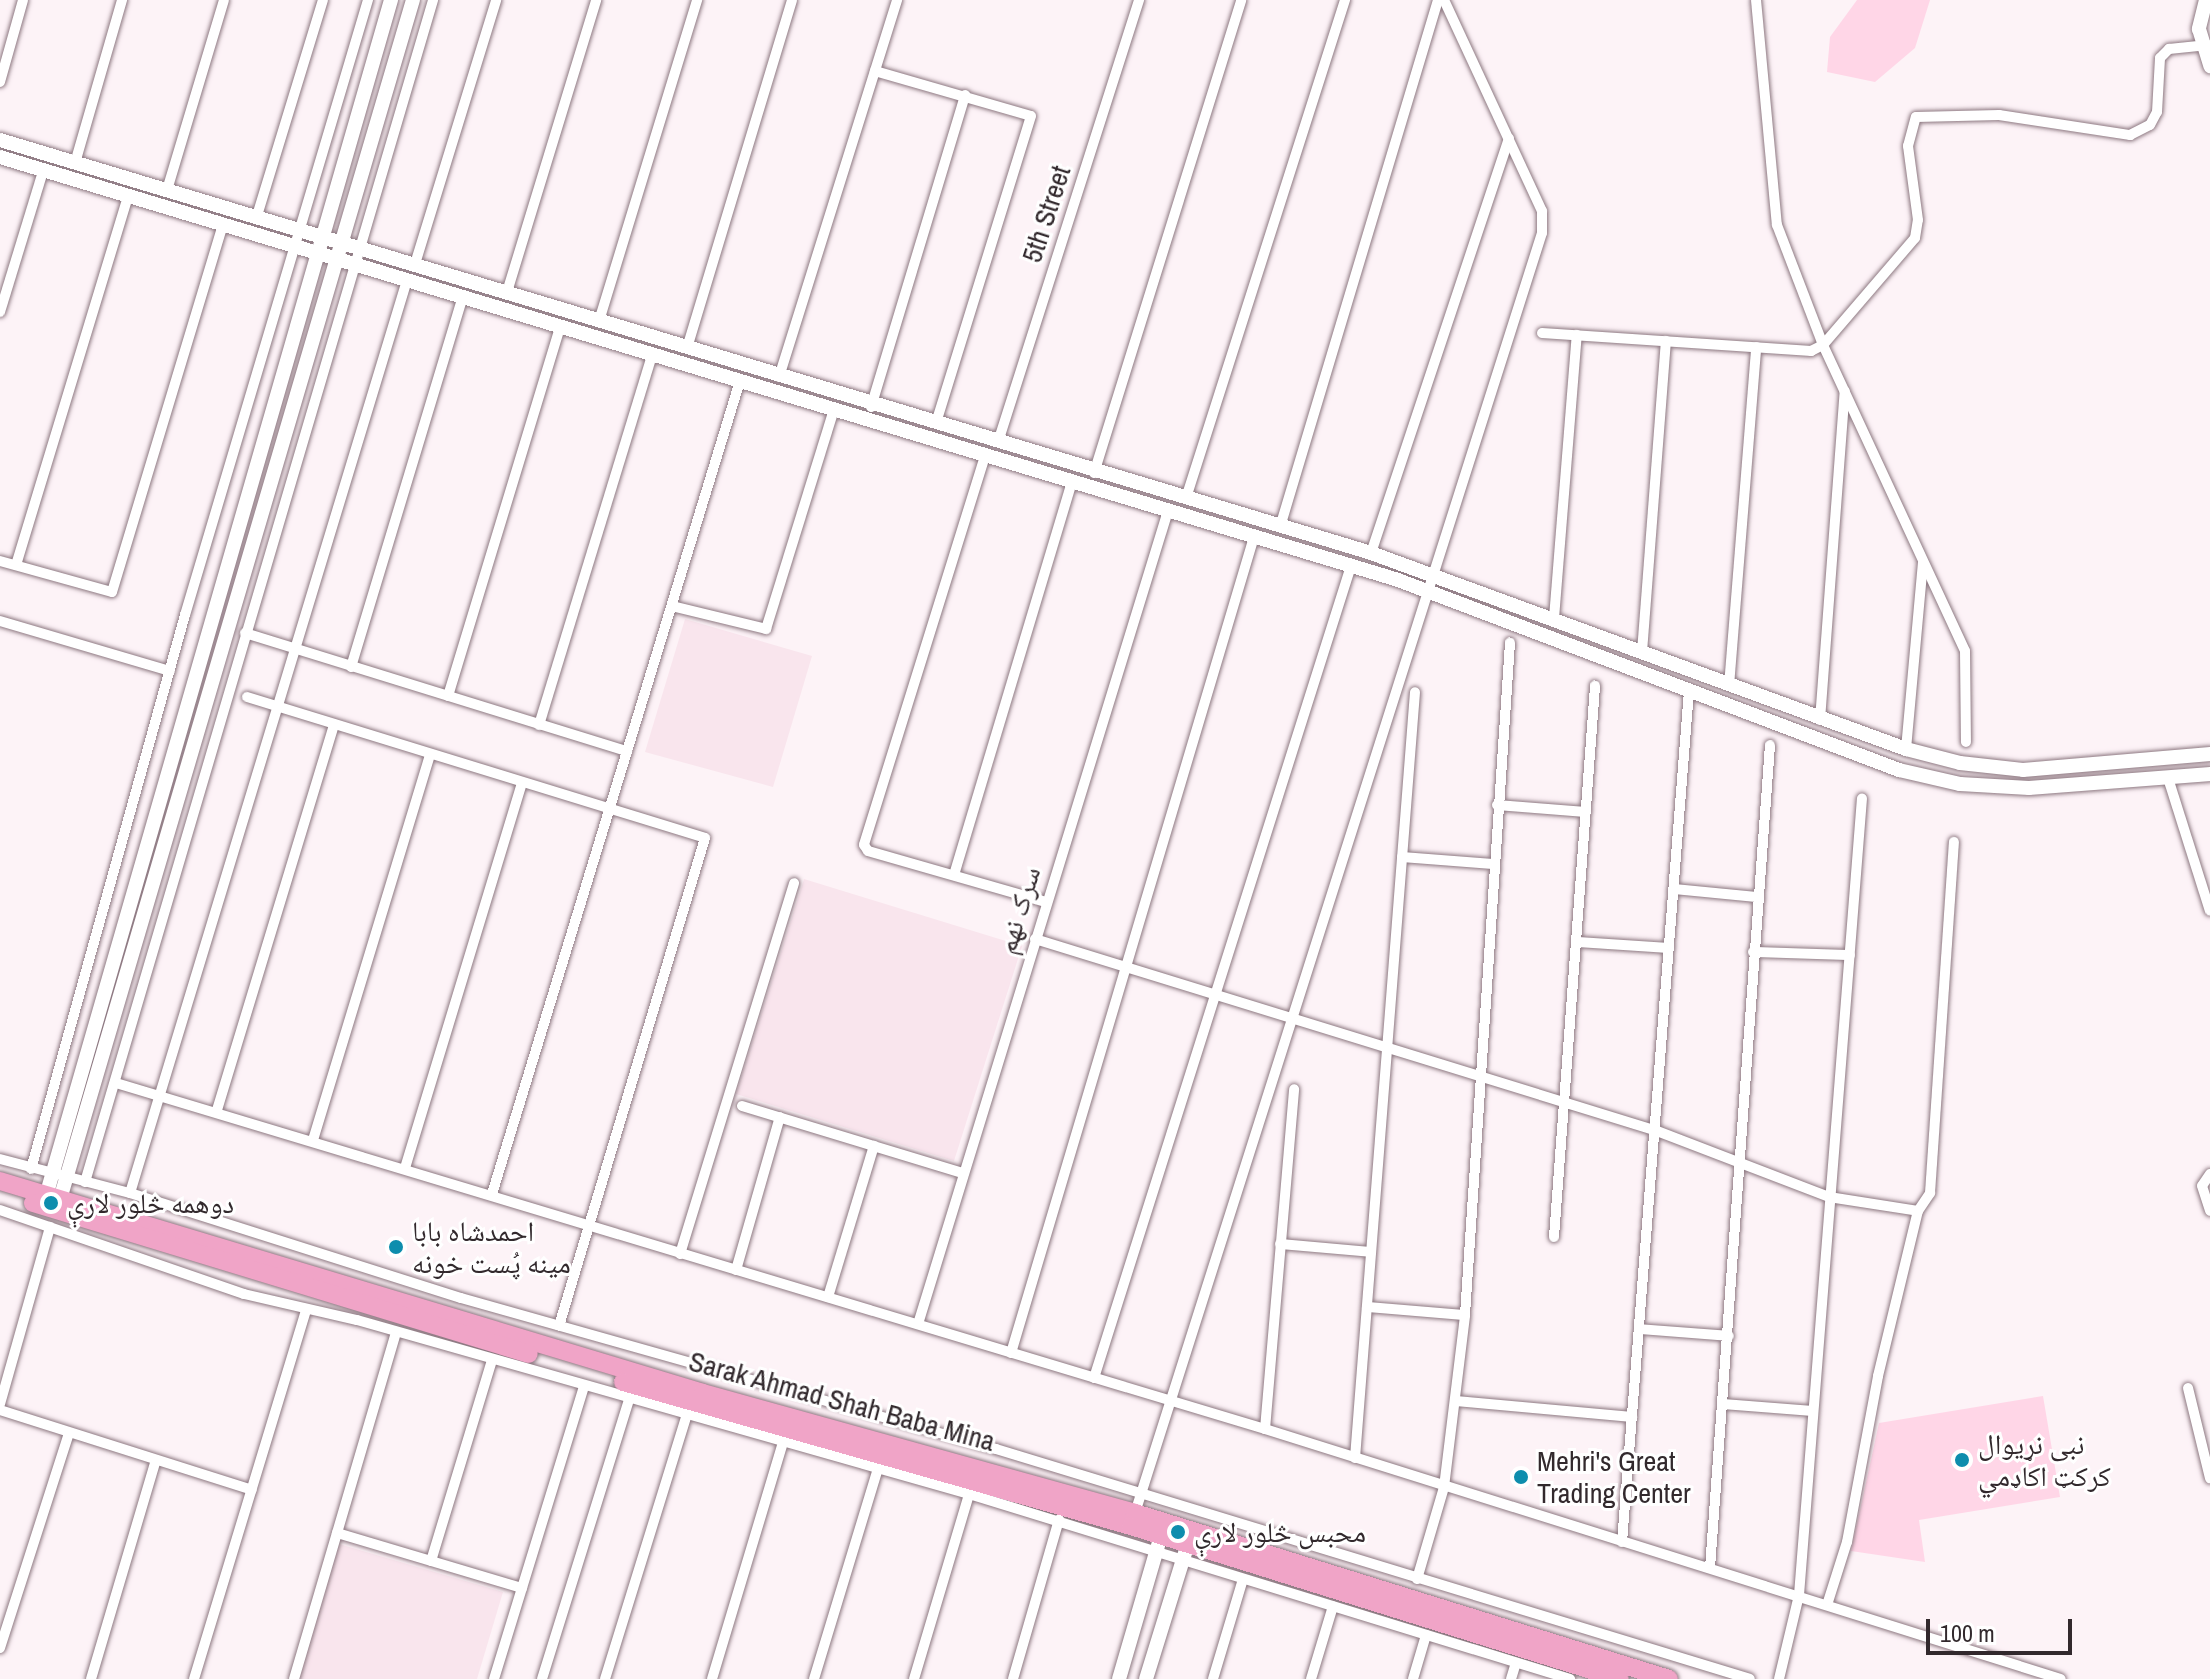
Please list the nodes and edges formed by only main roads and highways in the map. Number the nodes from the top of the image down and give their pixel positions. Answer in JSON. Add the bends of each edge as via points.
{"nodes":[{"id":1,"x":0,"y":1181,"type":"edge"},
{"id":2,"x":0,"y":1193,"type":"edge"},
{"id":3,"x":51,"y":1207,"type":"junction"},
{"id":4,"x":1136,"y":1511,"type":"junction"},
{"id":5,"x":1620,"y":1679,"type":"edge"},
{"id":6,"x":1669,"y":1679,"type":"edge"}],
"edges":[{"from":1,"to":3,"type":"highway"},
{"from":2,"to":3,"type":"highway"},
{"from":3,"to":4,"type":"highway","via":[[699,1406]]},
{"from":4,"to":5,"type":"highway","via":[[1159,1543]]},
{"from":4,"to":6,"type":"highway"}]}
